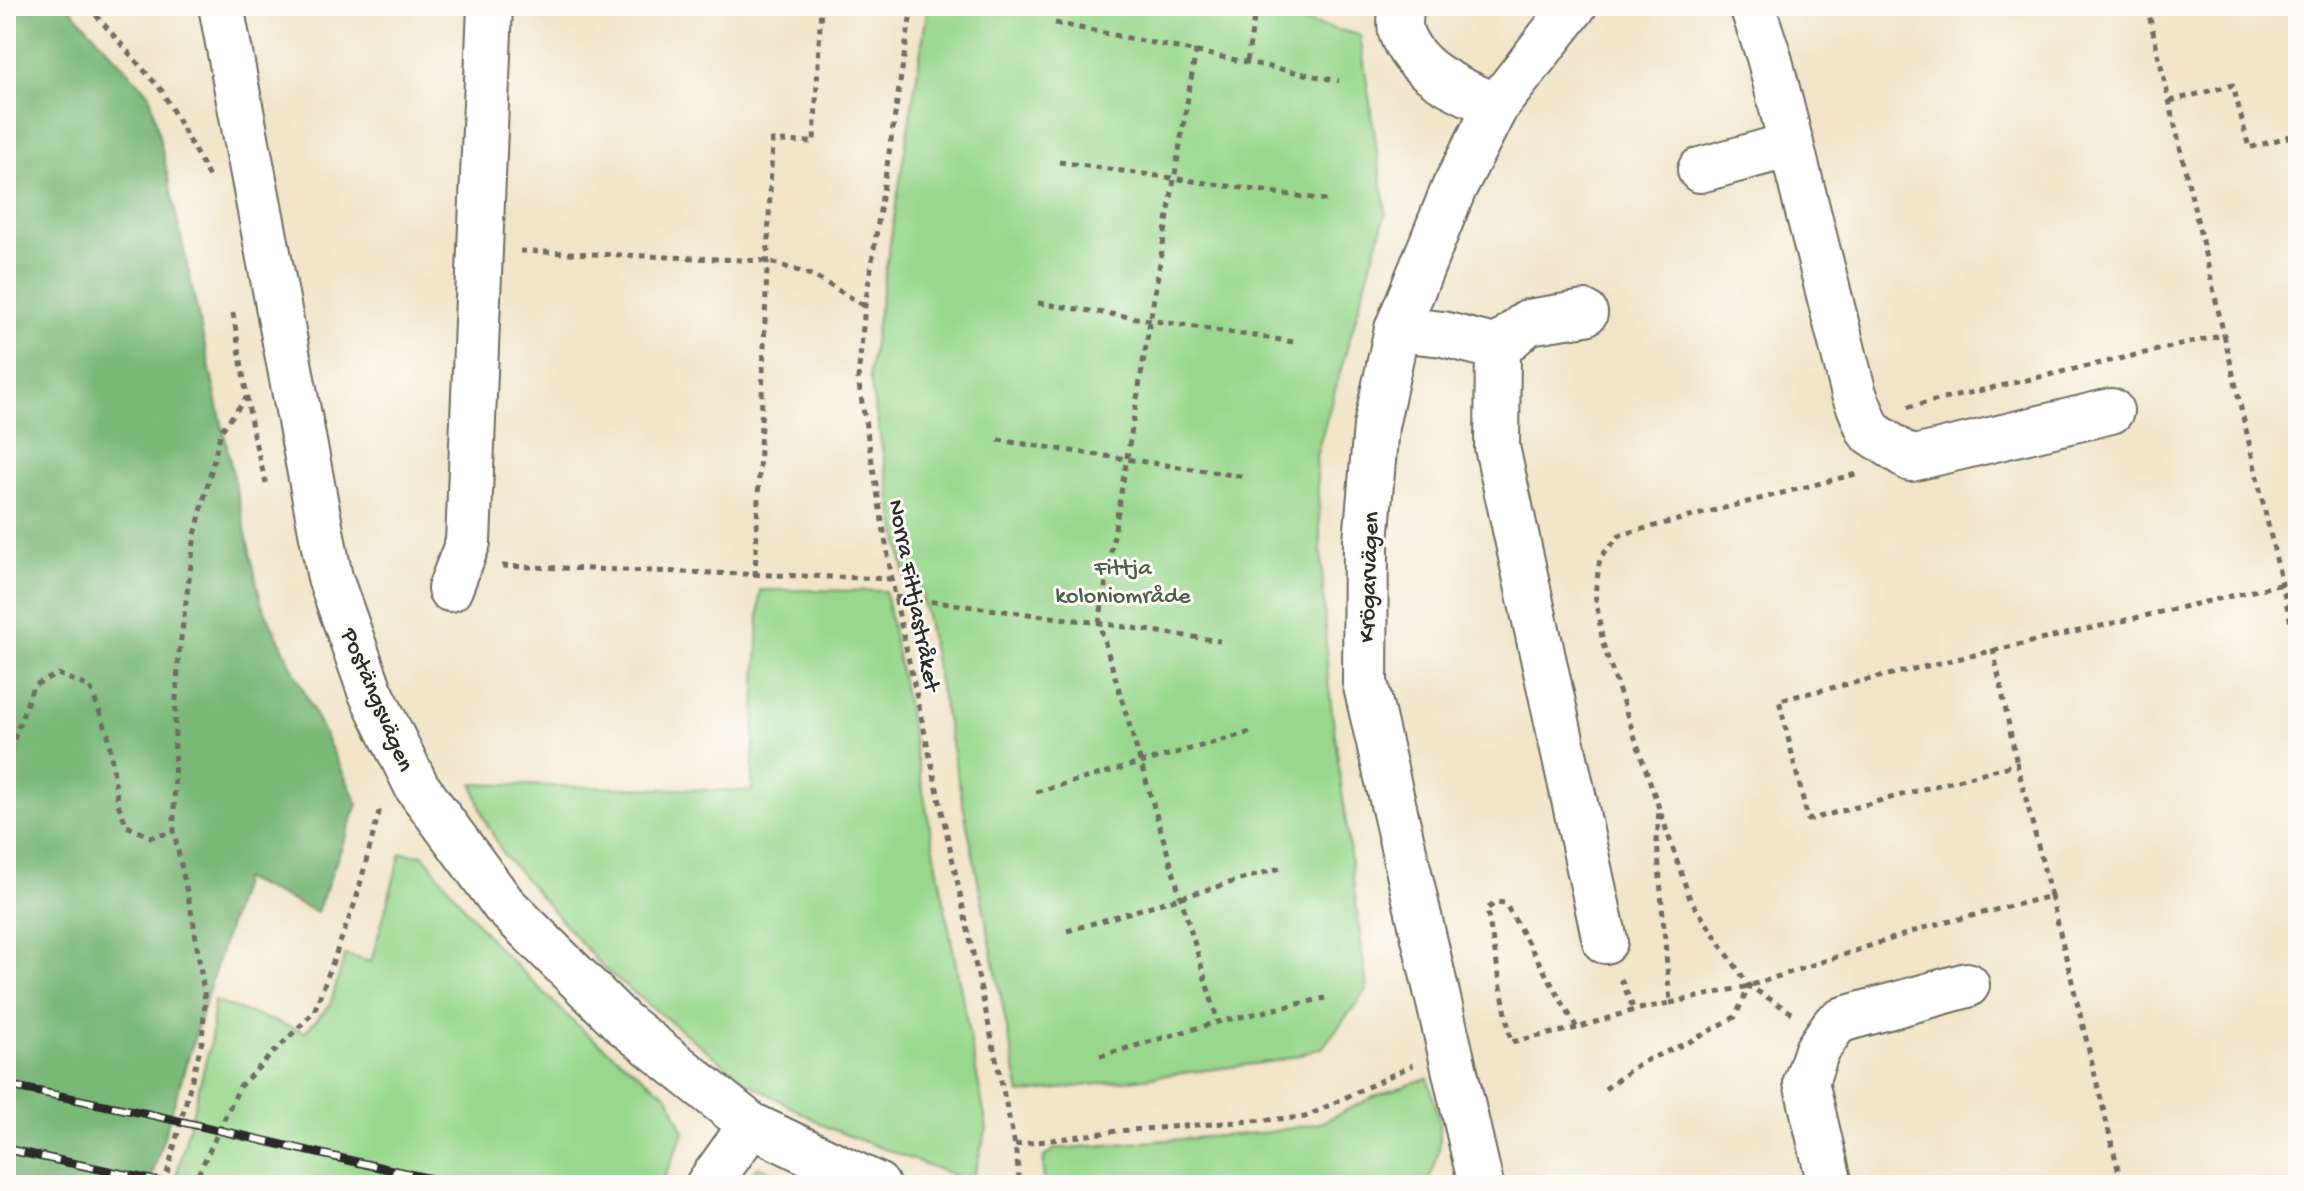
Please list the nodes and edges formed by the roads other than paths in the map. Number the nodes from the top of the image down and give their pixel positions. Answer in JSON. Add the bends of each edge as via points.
{"nodes":[{"id":1,"x":221,"y":6,"type":"edge"},
{"id":2,"x":490,"y":6,"type":"edge"},
{"id":3,"x":1401,"y":6,"type":"edge"},
{"id":4,"x":1574,"y":6,"type":"edge"},
{"id":5,"x":1752,"y":6,"type":"edge"},
{"id":6,"x":1496,"y":106,"type":"junction"},
{"id":7,"x":1790,"y":145,"type":"junction"},
{"id":8,"x":1700,"y":170,"type":"dead end"},
{"id":9,"x":1585,"y":313,"type":"dead end"},
{"id":10,"x":1397,"y":329,"type":"junction"},
{"id":11,"x":1498,"y":348,"type":"junction"},
{"id":12,"x":2111,"y":411,"type":"dead end"},
{"id":13,"x":450,"y":589,"type":"dead end"},
{"id":14,"x":1605,"y":941,"type":"dead end"},
{"id":15,"x":1967,"y":985,"type":"dead end"},
{"id":16,"x":751,"y":1125,"type":"junction"},
{"id":17,"x":708,"y":1185,"type":"edge"},
{"id":18,"x":877,"y":1185,"type":"edge"},
{"id":19,"x":1481,"y":1185,"type":"edge"},
{"id":20,"x":1830,"y":1185,"type":"edge"}],
"edges":[{"from":1,"to":16,"type":"street","name":"Postängsvägen","via":[[330,578],[370,691],[417,787],[504,905],[623,1023]]},
{"from":2,"to":13,"type":"street","via":[[468,542]]},
{"from":3,"to":6,"type":"street","via":[[1400,30],[1413,53],[1441,81]]},
{"from":4,"to":6,"type":"street","name":"Krögarvägen"},
{"from":5,"to":7,"type":"street"},
{"from":6,"to":10,"type":"street","name":"Krögarvägen","via":[[1454,188]]},
{"from":7,"to":8,"type":"street"},
{"from":7,"to":12,"type":"street","via":[[1854,394],[1869,431],[1911,459]]},
{"from":9,"to":11,"type":"street","via":[[1528,322]]},
{"from":10,"to":11,"type":"street"},
{"from":10,"to":19,"type":"street","name":"Krögarvägen","via":[[1376,426],[1366,541],[1365,682]]},
{"from":11,"to":14,"type":"street","via":[[1497,447]]},
{"from":15,"to":20,"type":"street","via":[[1834,1025],[1817,1050],[1806,1082]]},
{"from":16,"to":17,"type":"street"},
{"from":16,"to":18,"type":"street","name":"Postängsvägen"}]}
